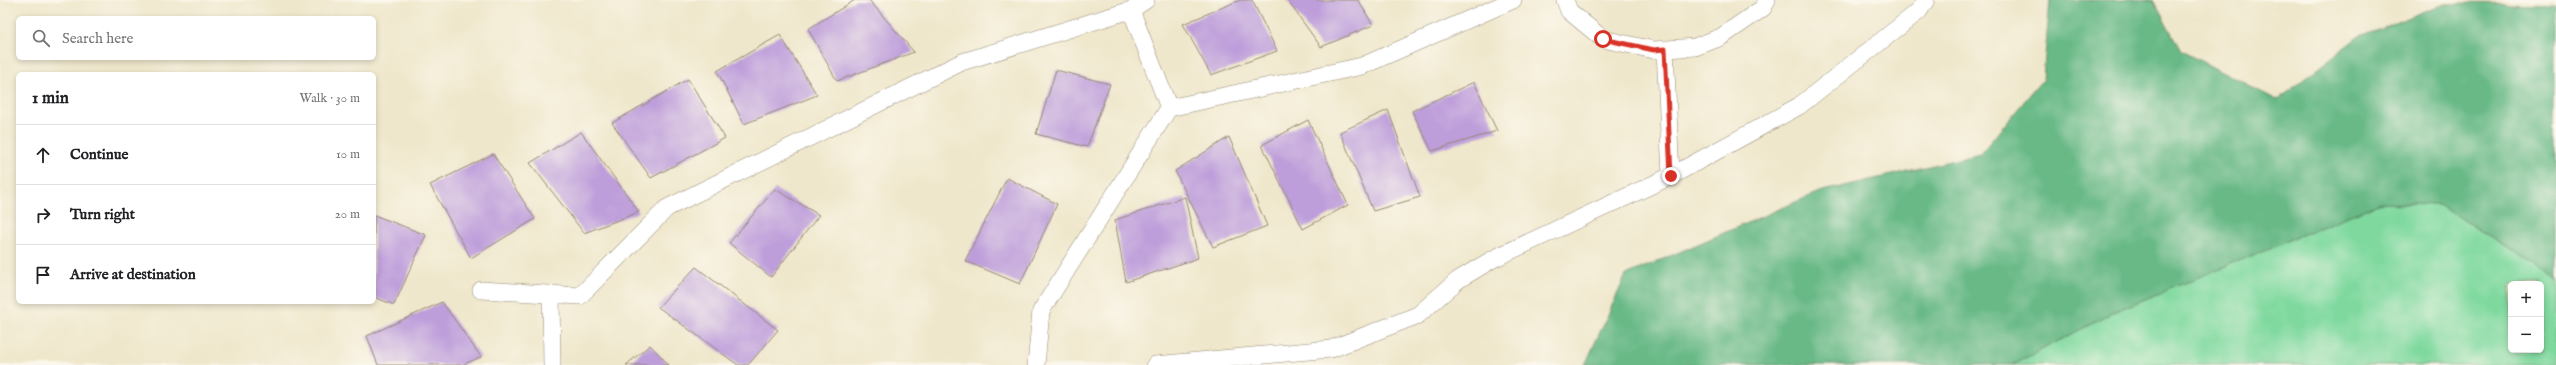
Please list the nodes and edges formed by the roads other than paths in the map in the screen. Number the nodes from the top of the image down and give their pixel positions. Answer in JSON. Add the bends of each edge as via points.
{"nodes":[{"id":1,"x":1146,"y":0,"type":"edge"},
{"id":2,"x":1513,"y":0,"type":"edge"},
{"id":3,"x":1565,"y":0,"type":"edge"},
{"id":4,"x":1767,"y":0,"type":"edge"},
{"id":5,"x":1926,"y":0,"type":"edge"},
{"id":6,"x":1131,"y":10,"type":"junction"},
{"id":7,"x":1665,"y":49,"type":"junction"},
{"id":8,"x":1169,"y":108,"type":"junction"},
{"id":9,"x":1671,"y":176,"type":"junction"},
{"id":10,"x":481,"y":290,"type":"dead end"},
{"id":11,"x":551,"y":294,"type":"junction"},
{"id":12,"x":552,"y":365,"type":"edge"},
{"id":13,"x":1036,"y":365,"type":"edge"},
{"id":14,"x":1155,"y":365,"type":"edge"}],
"edges":[{"from":1,"to":6,"type":"lane"},
{"from":2,"to":8,"type":"lane","via":[[1362,66]]},
{"from":3,"to":7,"type":"lane","via":[[1569,10],[1603,39],[1654,50]]},
{"from":4,"to":7,"type":"lane","via":[[1763,8],[1721,37],[1695,47]]},
{"from":5,"to":9,"type":"lane","via":[[1919,11],[1799,106]]},
{"from":6,"to":8,"type":"lane"},
{"from":6,"to":11,"type":"lane","via":[[962,62],[667,208],[580,296]]},
{"from":7,"to":9,"type":"lane"},
{"from":8,"to":13,"type":"lane","via":[[1041,311]]},
{"from":9,"to":14,"type":"lane","via":[[1493,259],[1458,280],[1418,315],[1331,349]]},
{"from":10,"to":11,"type":"lane"},
{"from":11,"to":12,"type":"lane"}]}
